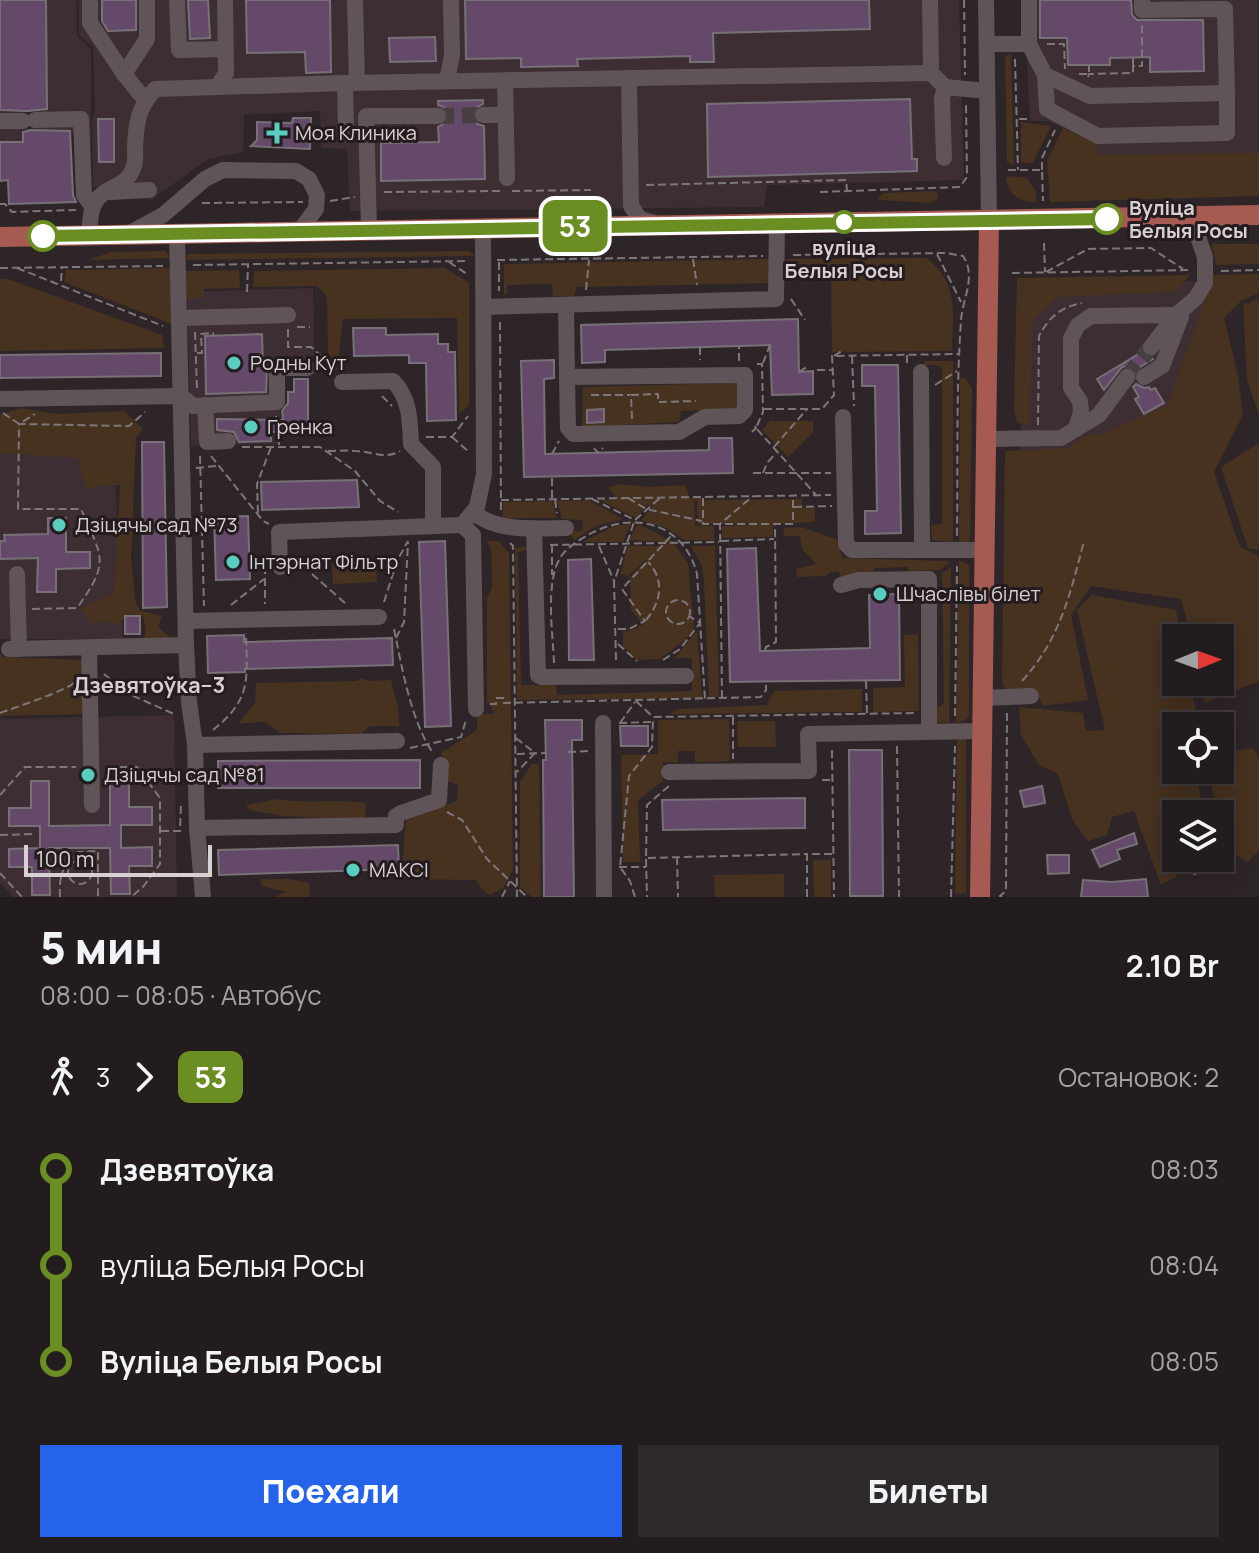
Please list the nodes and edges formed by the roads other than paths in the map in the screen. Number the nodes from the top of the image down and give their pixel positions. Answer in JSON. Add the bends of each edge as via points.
{"nodes":[{"id":1,"x":90,"y":0,"type":"edge"},
{"id":2,"x":147,"y":0,"type":"edge"},
{"id":3,"x":177,"y":0,"type":"edge"},
{"id":4,"x":225,"y":0,"type":"edge"},
{"id":5,"x":355,"y":0,"type":"edge"},
{"id":6,"x":451,"y":0,"type":"edge"},
{"id":7,"x":930,"y":0,"type":"edge"},
{"id":8,"x":986,"y":0,"type":"edge"},
{"id":9,"x":1142,"y":5,"type":"edge"},
{"id":10,"x":1032,"y":7,"type":"edge"},
{"id":11,"x":987,"y":44,"type":"junction"},
{"id":12,"x":1022,"y":44,"type":"junction"},
{"id":13,"x":226,"y":49,"type":"junction"},
{"id":14,"x":931,"y":73,"type":"junction"},
{"id":15,"x":124,"y":74,"type":"junction"},
{"id":16,"x":1045,"y":75,"type":"junction"},
{"id":17,"x":629,"y":78,"type":"junction"},
{"id":18,"x":505,"y":80,"type":"junction"},
{"id":19,"x":447,"y":81,"type":"junction"},
{"id":20,"x":351,"y":83,"type":"junction"},
{"id":21,"x":218,"y":86,"type":"junction"},
{"id":22,"x":945,"y":87,"type":"junction"},
{"id":23,"x":987,"y":91,"type":"junction"},
{"id":24,"x":1227,"y":93,"type":"junction"},
{"id":25,"x":145,"y":100,"type":"junction"},
{"id":26,"x":483,"y":115,"type":"tunnel mouth"},
{"id":27,"x":506,"y":115,"type":"junction"},
{"id":28,"x":438,"y":116,"type":"tunnel mouth"},
{"id":29,"x":0,"y":121,"type":"edge"},
{"id":30,"x":346,"y":134,"type":"dead end"},
{"id":31,"x":944,"y":158,"type":"dead end"},
{"id":32,"x":507,"y":178,"type":"dead end"},
{"id":33,"x":149,"y":190,"type":"dead end"},
{"id":34,"x":97,"y":199,"type":"junction"},
{"id":35,"x":1259,"y":215,"type":"edge"},
{"id":36,"x":1191,"y":217,"type":"junction"},
{"id":37,"x":368,"y":220,"type":"junction"},
{"id":38,"x":989,"y":221,"type":"junction"},
{"id":39,"x":777,"y":223,"type":"junction"},
{"id":40,"x":659,"y":224,"type":"junction"},
{"id":41,"x":483,"y":227,"type":"junction"},
{"id":42,"x":300,"y":230,"type":"junction"},
{"id":43,"x":177,"y":233,"type":"junction"},
{"id":44,"x":128,"y":234,"type":"junction"},
{"id":45,"x":90,"y":235,"type":"junction"},
{"id":46,"x":0,"y":237,"type":"edge"},
{"id":47,"x":492,"y":307,"type":"junction"},
{"id":48,"x":566,"y":307,"type":"junction"},
{"id":49,"x":1180,"y":311,"type":"junction"},
{"id":50,"x":288,"y":315,"type":"dead end"},
{"id":51,"x":175,"y":324,"type":"junction"},
{"id":52,"x":1151,"y":347,"type":"tunnel mouth"},
{"id":53,"x":307,"y":368,"type":"dead end"},
{"id":54,"x":921,"y":372,"type":"dead end"},
{"id":55,"x":567,"y":377,"type":"junction"},
{"id":56,"x":343,"y":379,"type":"road end"},
{"id":57,"x":173,"y":396,"type":"junction"},
{"id":58,"x":0,"y":399,"type":"edge"},
{"id":59,"x":205,"y":405,"type":"junction"},
{"id":60,"x":849,"y":417,"type":"road end"},
{"id":61,"x":1076,"y":429,"type":"junction"},
{"id":62,"x":986,"y":439,"type":"junction"},
{"id":63,"x":228,"y":441,"type":"road end"},
{"id":64,"x":468,"y":518,"type":"junction"},
{"id":65,"x":433,"y":526,"type":"junction"},
{"id":66,"x":922,"y":550,"type":"junction"},
{"id":67,"x":984,"y":550,"type":"junction"},
{"id":68,"x":280,"y":567,"type":"dead end"},
{"id":69,"x":17,"y":574,"type":"dead end"},
{"id":70,"x":841,"y":585,"type":"dead end"},
{"id":71,"x":371,"y":618,"type":"road end"},
{"id":72,"x":186,"y":621,"type":"junction"},
{"id":73,"x":186,"y":645,"type":"junction"},
{"id":74,"x":89,"y":648,"type":"junction"},
{"id":75,"x":686,"y":676,"type":"dead end"},
{"id":76,"x":1031,"y":696,"type":"dead end"},
{"id":77,"x":983,"y":698,"type":"junction"},
{"id":78,"x":478,"y":709,"type":"road end"},
{"id":79,"x":611,"y":723,"type":"road end"},
{"id":80,"x":929,"y":731,"type":"junction"},
{"id":81,"x":982,"y":731,"type":"junction"},
{"id":82,"x":195,"y":745,"type":"junction"},
{"id":83,"x":397,"y":745,"type":"road end"},
{"id":84,"x":441,"y":765,"type":"dead end"},
{"id":85,"x":672,"y":777,"type":"road end"},
{"id":86,"x":92,"y":805,"type":"dead end"},
{"id":87,"x":197,"y":828,"type":"junction"},
{"id":88,"x":203,"y":897,"type":"edge"},
{"id":89,"x":604,"y":897,"type":"edge"},
{"id":90,"x":980,"y":897,"type":"edge"}],
"edges":[{"from":1,"to":15,"type":"street","via":[[90,23]]},
{"from":2,"to":15,"type":"street","via":[[147,39]]},
{"from":3,"to":13,"type":"street","via":[[179,50]]},
{"from":4,"to":13,"type":"street"},
{"from":5,"to":20,"type":"street"},
{"from":6,"to":19,"type":"street"},
{"from":7,"to":14,"type":"street"},
{"from":8,"to":11,"type":"street"},
{"from":9,"to":24,"type":"street","via":[[1225,9]]},
{"from":10,"to":12,"type":"street"},
{"from":11,"to":12,"type":"street"},
{"from":11,"to":23,"type":"street"},
{"from":12,"to":16,"type":"street"},
{"from":13,"to":21,"type":"street","via":[[226,73]]},
{"from":14,"to":17,"type":"street"},
{"from":14,"to":22,"type":"street"},
{"from":15,"to":25,"type":"street"},
{"from":16,"to":24,"type":"street","via":[[1090,96]]},
{"from":16,"to":24,"type":"street","via":[[1047,109],[1098,136],[1227,133]]},
{"from":17,"to":18,"type":"street"},
{"from":17,"to":40,"type":"street","via":[[631,206],[640,219]]},
{"from":18,"to":19,"type":"street"},
{"from":18,"to":27,"type":"street"},
{"from":19,"to":20,"type":"street"},
{"from":20,"to":21,"type":"street"},
{"from":20,"to":30,"type":"street"},
{"from":21,"to":25,"type":"street","via":[[155,89]]},
{"from":22,"to":23,"type":"street"},
{"from":22,"to":31,"type":"street"},
{"from":23,"to":38,"type":"street"},
{"from":25,"to":34,"type":"street","via":[[136,121],[135,165],[127,180]]},
{"from":26,"to":27,"type":"street"},
{"from":27,"to":32,"type":"street"},
{"from":28,"to":37,"type":"street","via":[[366,116],[374,192]]},
{"from":29,"to":34,"type":"street","via":[[81,119],[84,195]]},
{"from":33,"to":34,"type":"street"},
{"from":34,"to":45,"type":"street"},
{"from":35,"to":36,"type":"main road"},
{"from":36,"to":38,"type":"main road"},
{"from":36,"to":49,"type":"street","via":[[1200,240],[1205,283]]},
{"from":37,"to":41,"type":"main road"},
{"from":37,"to":42,"type":"main road"},
{"from":38,"to":39,"type":"main road"},
{"from":38,"to":62,"type":"main road"},
{"from":39,"to":40,"type":"main road"},
{"from":39,"to":48,"type":"street","via":[[776,299]]},
{"from":40,"to":41,"type":"main road"},
{"from":41,"to":47,"type":"street","via":[[478,260]]},
{"from":42,"to":43,"type":"main road"},
{"from":42,"to":44,"type":"street","via":[[316,209],[309,179],[296,171],[223,170]]},
{"from":43,"to":44,"type":"main road"},
{"from":43,"to":51,"type":"street"},
{"from":44,"to":45,"type":"main road"},
{"from":45,"to":46,"type":"main road"},
{"from":47,"to":48,"type":"street"},
{"from":47,"to":64,"type":"street","via":[[484,474],[477,507]]},
{"from":48,"to":55,"type":"street"},
{"from":49,"to":52,"type":"street"},
{"from":49,"to":61,"type":"street","via":[[1162,366],[1134,380],[1099,415]]},
{"from":49,"to":61,"type":"street","via":[[1091,316],[1078,325],[1071,338],[1071,388],[1081,412]]},
{"from":50,"to":51,"type":"street"},
{"from":51,"to":57,"type":"street"},
{"from":53,"to":59,"type":"street","via":[[277,368],[277,402]]},
{"from":54,"to":66,"type":"street"},
{"from":55,"to":55,"type":"street","via":[[745,375],[745,410],[739,416],[705,417],[679,432],[573,434],[568,428]]},
{"from":56,"to":65,"type":"street","via":[[393,381],[405,398],[410,421],[433,467]]},
{"from":57,"to":58,"type":"street"},
{"from":57,"to":59,"type":"street","via":[[193,406]]},
{"from":57,"to":72,"type":"street","via":[[183,469]]},
{"from":59,"to":63,"type":"street","via":[[207,442]]},
{"from":60,"to":66,"type":"street","via":[[846,544],[852,550]]},
{"from":61,"to":62,"type":"street","via":[[1061,438]]},
{"from":62,"to":67,"type":"main road"},
{"from":64,"to":65,"type":"street"},
{"from":64,"to":75,"type":"street","via":[[549,533],[538,675]]},
{"from":64,"to":78,"type":"street","via":[[473,535]]},
{"from":65,"to":68,"type":"street","via":[[279,532]]},
{"from":66,"to":67,"type":"street"},
{"from":67,"to":77,"type":"main road"},
{"from":69,"to":74,"type":"street","via":[[14,649]]},
{"from":70,"to":80,"type":"street","via":[[929,579]]},
{"from":71,"to":72,"type":"street"},
{"from":72,"to":73,"type":"street"},
{"from":73,"to":74,"type":"street"},
{"from":73,"to":82,"type":"street"},
{"from":74,"to":86,"type":"street"},
{"from":76,"to":77,"type":"street"},
{"from":77,"to":81,"type":"main road"},
{"from":79,"to":89,"type":"street"},
{"from":80,"to":81,"type":"street"},
{"from":80,"to":85,"type":"street","via":[[808,734],[809,771]]},
{"from":81,"to":90,"type":"main road"},
{"from":82,"to":83,"type":"street"},
{"from":82,"to":87,"type":"street"},
{"from":84,"to":87,"type":"street","via":[[439,800],[401,813],[396,825]]},
{"from":87,"to":88,"type":"street"}]}
